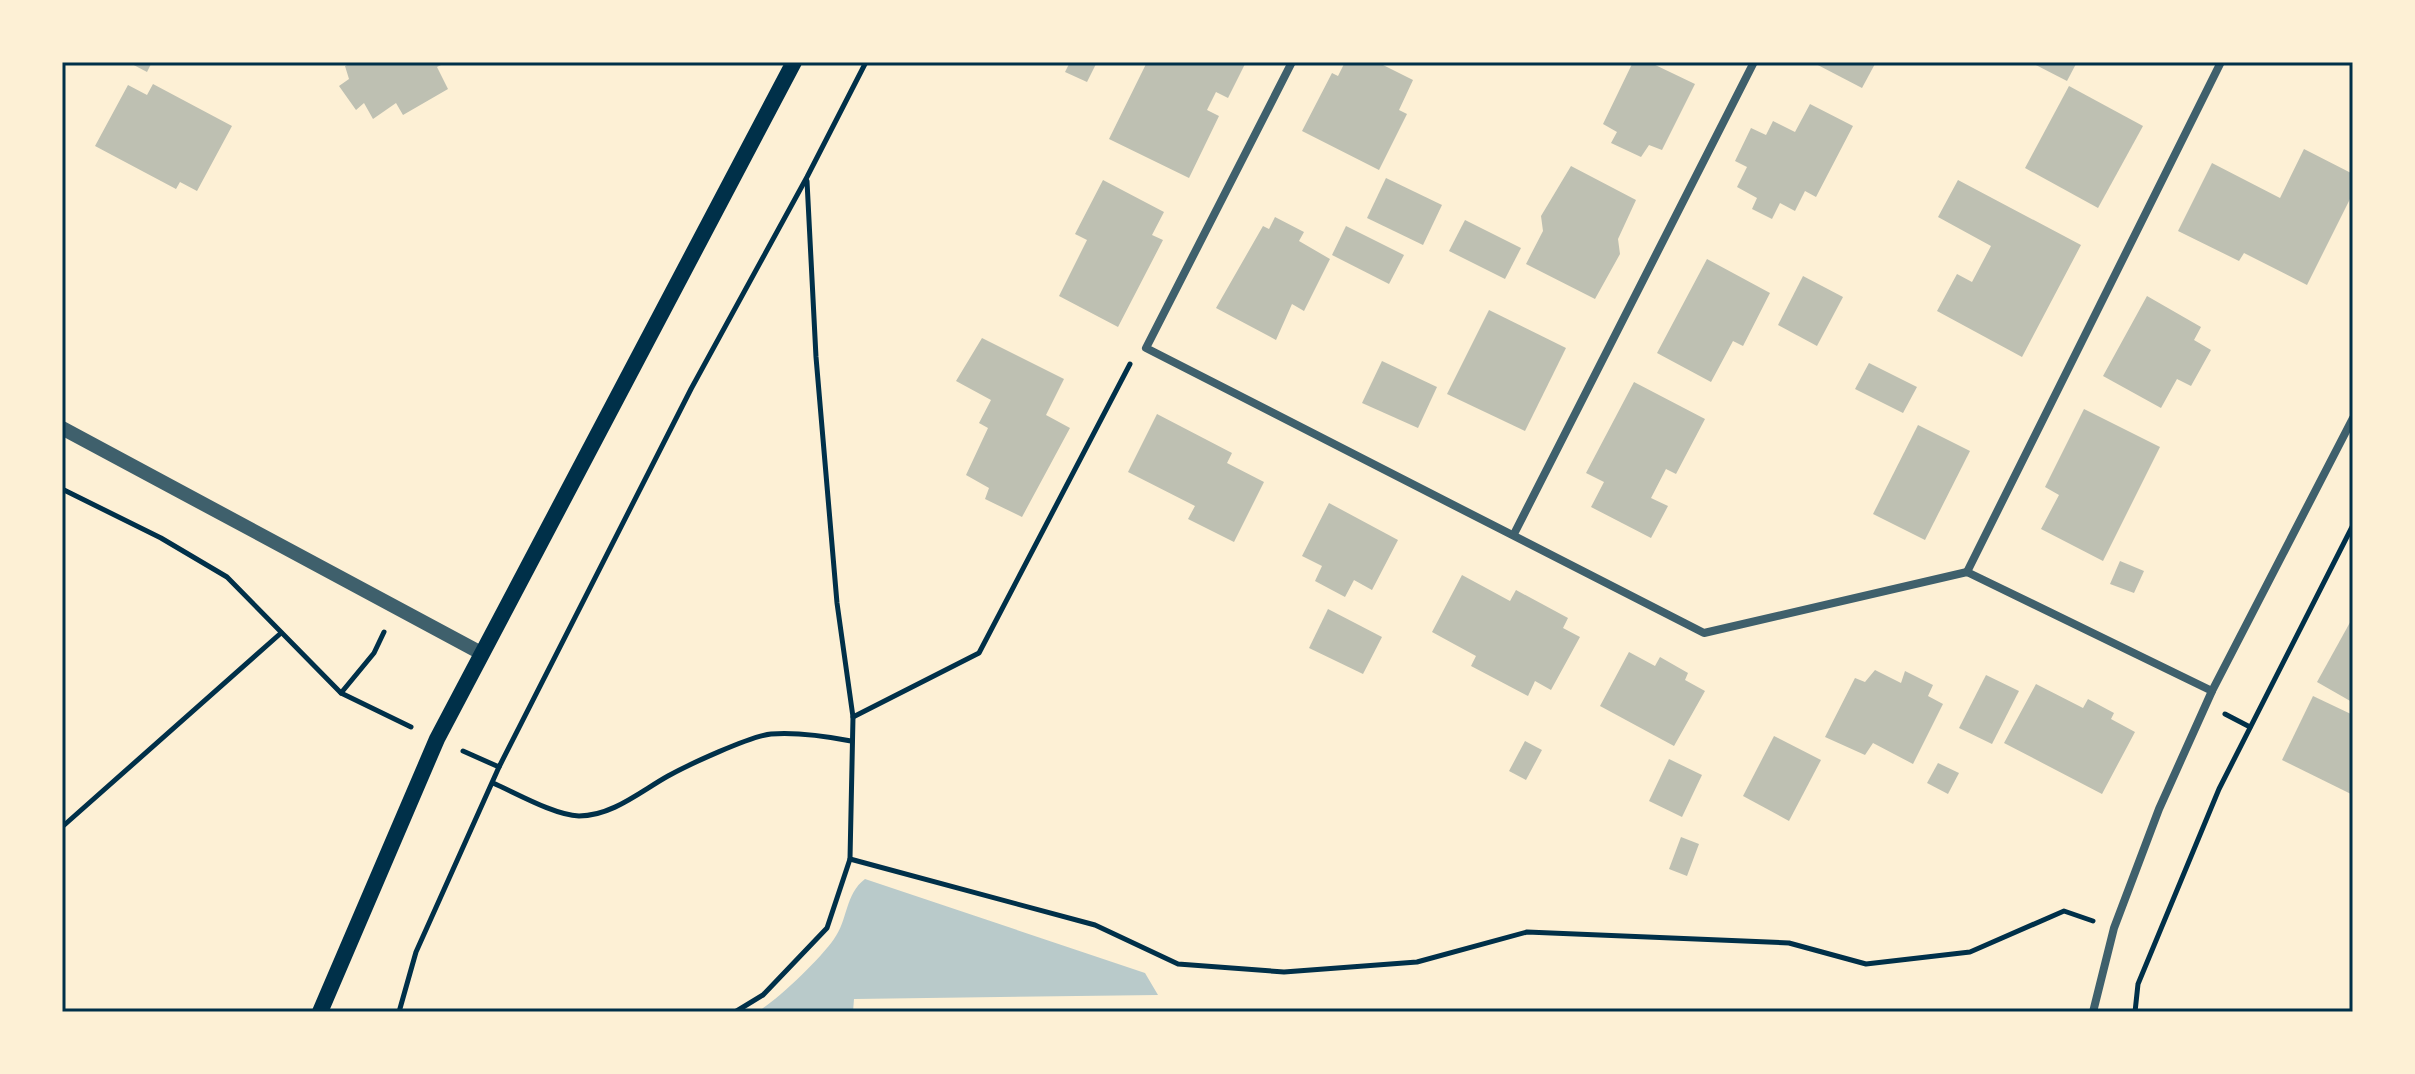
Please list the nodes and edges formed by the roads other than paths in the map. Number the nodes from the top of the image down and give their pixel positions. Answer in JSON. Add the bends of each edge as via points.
{"nodes":[{"id":1,"x":794,"y":62,"type":"edge"},
{"id":2,"x":1292,"y":62,"type":"edge"},
{"id":3,"x":1754,"y":62,"type":"edge"},
{"id":4,"x":2221,"y":62,"type":"edge"},
{"id":5,"x":2353,"y":418,"type":"edge"},
{"id":6,"x":62,"y":428,"type":"edge"},
{"id":7,"x":1514,"y":534,"type":"junction"},
{"id":8,"x":1967,"y":572,"type":"junction"},
{"id":9,"x":481,"y":653,"type":"junction"},
{"id":10,"x":2212,"y":691,"type":"junction"},
{"id":11,"x":320,"y":1012,"type":"edge"},
{"id":12,"x":2093,"y":1012,"type":"edge"}],
"edges":[{"from":1,"to":9,"type":"main road"},
{"from":2,"to":7,"type":"street","via":[[1146,348]]},
{"from":3,"to":7,"type":"street"},
{"from":4,"to":8,"type":"street"},
{"from":5,"to":10,"type":"street"},
{"from":6,"to":9,"type":"street"},
{"from":7,"to":8,"type":"street","via":[[1704,633]]},
{"from":8,"to":10,"type":"street"},
{"from":9,"to":11,"type":"main road","via":[[437,739]]},
{"from":10,"to":12,"type":"street","via":[[2114,928]]}]}
